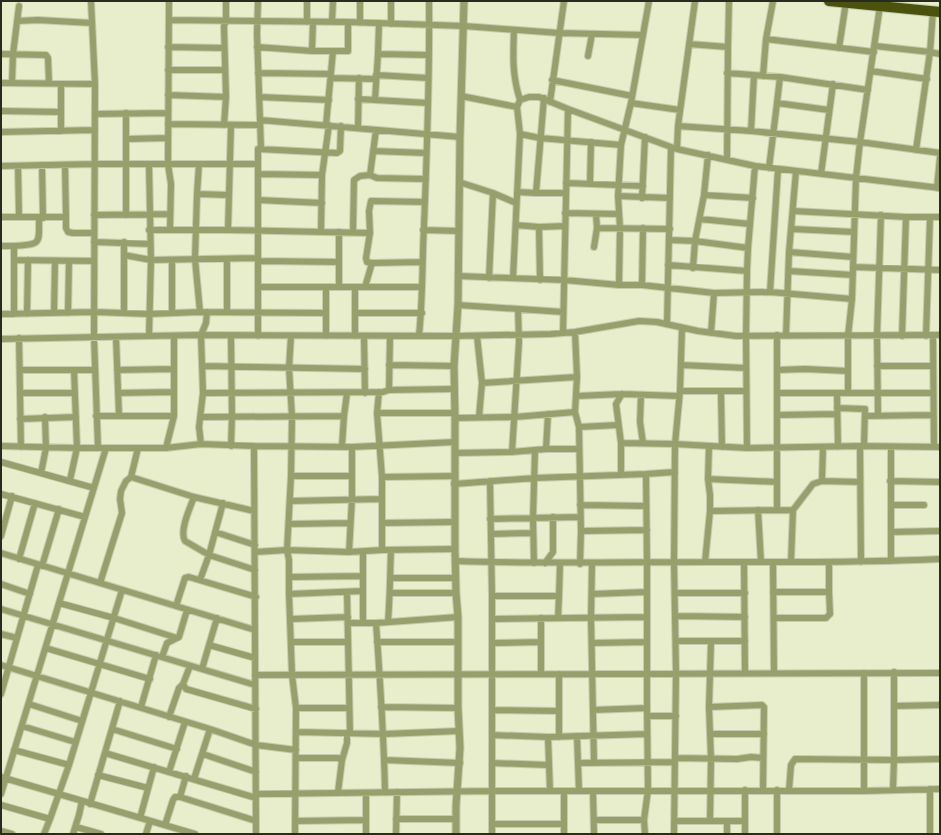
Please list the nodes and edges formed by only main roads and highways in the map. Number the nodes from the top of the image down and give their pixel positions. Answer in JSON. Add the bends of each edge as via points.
{"nodes":[{"id":1,"x":829,"y":1,"type":"edge"},
{"id":2,"x":937,"y":12,"type":"edge"}],
"edges":[{"from":1,"to":2,"type":"highway"}]}
